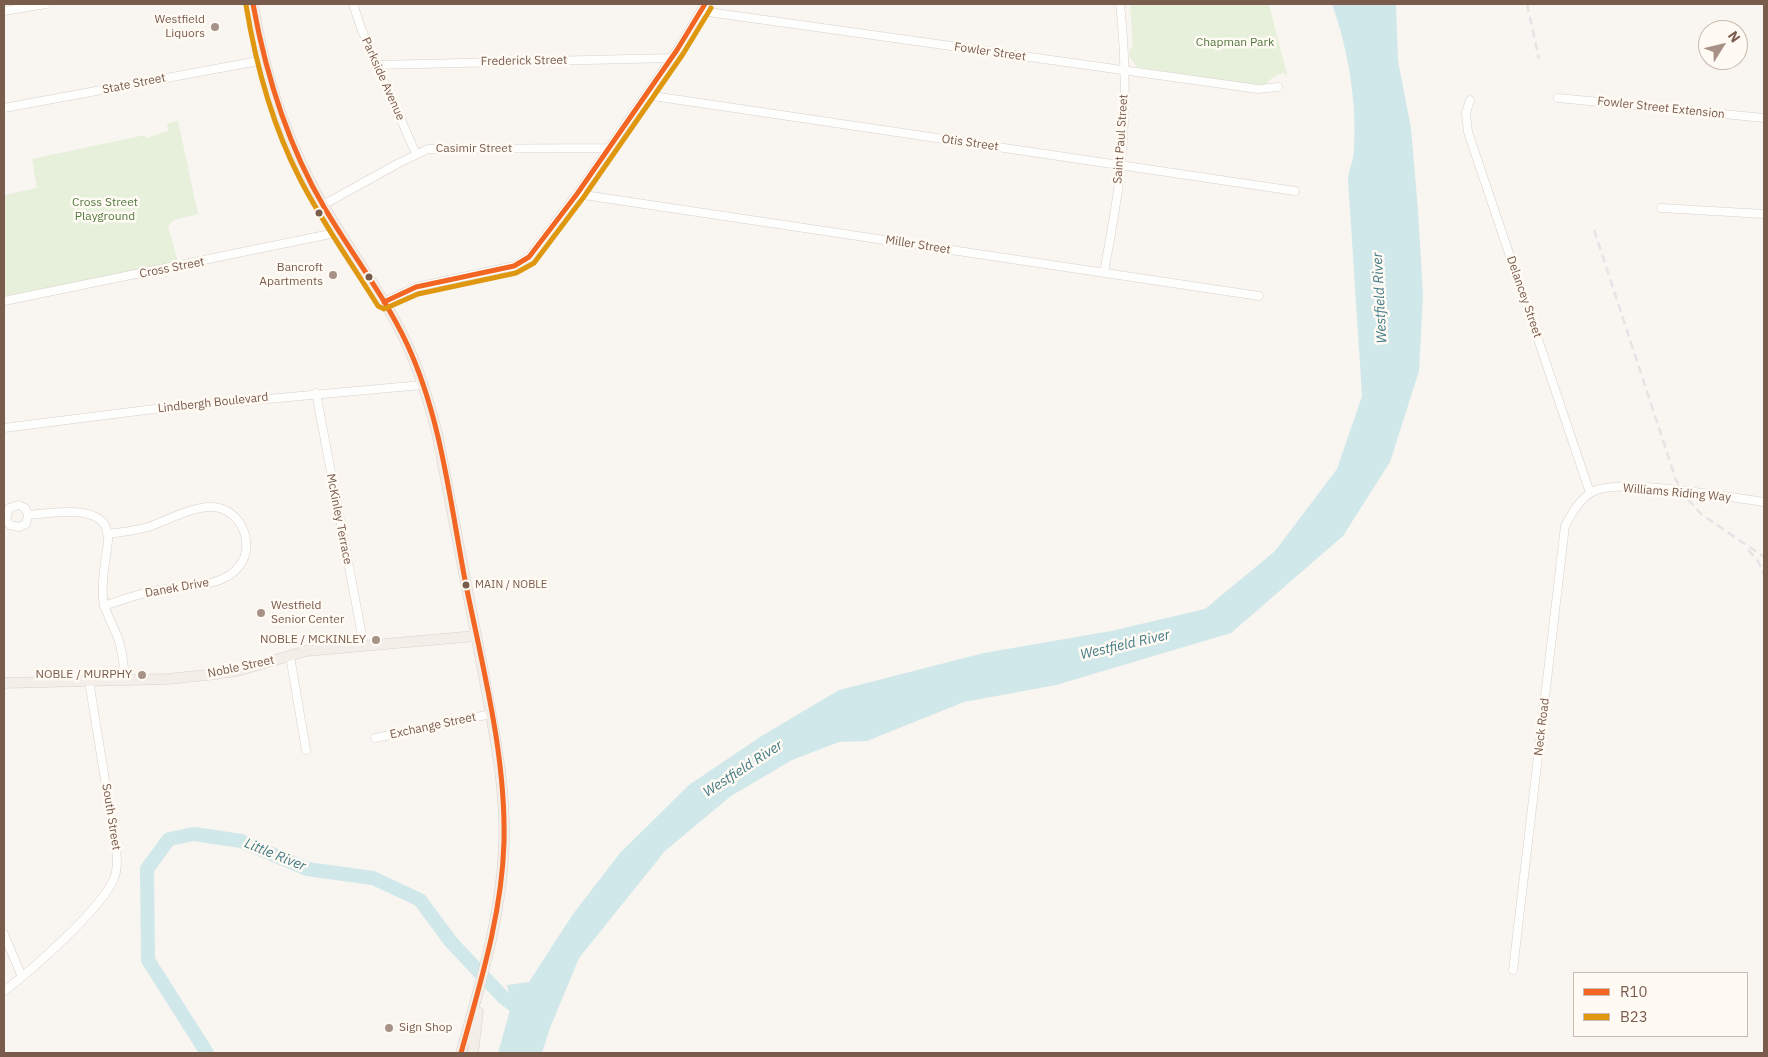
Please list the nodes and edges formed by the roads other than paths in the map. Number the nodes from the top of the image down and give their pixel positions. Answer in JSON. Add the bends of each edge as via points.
{"nodes":[{"id":1,"x":46,"y":4,"type":"edge"},
{"id":2,"x":253,"y":4,"type":"edge"},
{"id":3,"x":352,"y":4,"type":"edge"},
{"id":4,"x":1120,"y":4,"type":"edge"},
{"id":5,"x":703,"y":7,"type":"edge"},
{"id":6,"x":4,"y":11,"type":"edge"},
{"id":7,"x":672,"y":58,"type":"junction"},
{"id":8,"x":264,"y":60,"type":"junction"},
{"id":9,"x":377,"y":65,"type":"junction"},
{"id":10,"x":1125,"y":69,"type":"junction"},
{"id":11,"x":1278,"y":87,"type":"dead end"},
{"id":12,"x":646,"y":95,"type":"junction"},
{"id":13,"x":1558,"y":98,"type":"dead end"},
{"id":14,"x":1470,"y":100,"type":"dead end"},
{"id":15,"x":4,"y":108,"type":"edge"},
{"id":16,"x":1764,"y":118,"type":"edge"},
{"id":17,"x":609,"y":148,"type":"junction"},
{"id":18,"x":416,"y":154,"type":"junction"},
{"id":19,"x":1121,"y":166,"type":"junction"},
{"id":20,"x":1295,"y":191,"type":"dead end"},
{"id":21,"x":577,"y":194,"type":"junction"},
{"id":22,"x":323,"y":205,"type":"junction"},
{"id":23,"x":1660,"y":208,"type":"dead end"},
{"id":24,"x":1764,"y":214,"type":"edge"},
{"id":25,"x":340,"y":232,"type":"junction"},
{"id":26,"x":1104,"y":273,"type":"junction"},
{"id":27,"x":1259,"y":296,"type":"dead end"},
{"id":28,"x":4,"y":301,"type":"edge"},
{"id":29,"x":384,"y":302,"type":"junction"},
{"id":30,"x":422,"y":385,"type":"junction"},
{"id":31,"x":316,"y":393,"type":"junction"},
{"id":32,"x":4,"y":428,"type":"edge"},
{"id":33,"x":1590,"y":493,"type":"junction"},
{"id":34,"x":1764,"y":502,"type":"edge"},
{"id":35,"x":28,"y":515,"type":"dead end"},
{"id":36,"x":107,"y":534,"type":"junction"},
{"id":37,"x":104,"y":606,"type":"junction"},
{"id":38,"x":476,"y":636,"type":"junction"},
{"id":39,"x":364,"y":646,"type":"junction"},
{"id":40,"x":290,"y":656,"type":"junction"},
{"id":41,"x":125,"y":680,"type":"junction"},
{"id":42,"x":89,"y":681,"type":"junction"},
{"id":43,"x":4,"y":683,"type":"edge"},
{"id":44,"x":491,"y":714,"type":"junction"},
{"id":45,"x":375,"y":738,"type":"dead end"},
{"id":46,"x":306,"y":750,"type":"dead end"},
{"id":47,"x":4,"y":934,"type":"edge"},
{"id":48,"x":1513,"y":970,"type":"dead end"},
{"id":49,"x":22,"y":977,"type":"junction"},
{"id":50,"x":4,"y":991,"type":"edge"},
{"id":51,"x":479,"y":994,"type":"junction"},
{"id":52,"x":461,"y":1053,"type":"edge"},
{"id":53,"x":473,"y":1053,"type":"edge"}],
"edges":[{"from":1,"to":6,"type":"street"},
{"from":2,"to":8,"type":"main road"},
{"from":3,"to":9,"type":"street","name":"Parkside Avenue"},
{"from":4,"to":10,"type":"street","name":"Saint Paul Street"},
{"from":5,"to":7,"type":"street"},
{"from":5,"to":10,"type":"street","name":"Fowler Street"},
{"from":7,"to":9,"type":"street","name":"Frederick Street"},
{"from":7,"to":12,"type":"street"},
{"from":8,"to":15,"type":"street","name":"State Street"},
{"from":8,"to":22,"type":"main road","via":[[290,138]]},
{"from":9,"to":18,"type":"street","name":"Parkside Avenue"},
{"from":10,"to":11,"type":"street","name":"Fowler Street","via":[[1258,90]]},
{"from":10,"to":19,"type":"street","name":"Saint Paul Street"},
{"from":12,"to":17,"type":"street"},
{"from":12,"to":19,"type":"street","name":"Otis Street"},
{"from":13,"to":16,"type":"street","name":"Fowler Street Extension"},
{"from":14,"to":33,"type":"street","name":"Delancey Street","via":[[1466,113],[1468,132]]},
{"from":17,"to":18,"type":"street","name":"Casimir Street","via":[[436,149]]},
{"from":17,"to":21,"type":"street"},
{"from":18,"to":22,"type":"street","name":"Casimir Street"},
{"from":19,"to":20,"type":"street","name":"Otis Street"},
{"from":19,"to":26,"type":"street","name":"Saint Paul Street"},
{"from":21,"to":26,"type":"street","name":"Miller Street"},
{"from":21,"to":29,"type":"street","via":[[529,258],[520,264],[424,285],[401,292]]},
{"from":22,"to":25,"type":"main road"},
{"from":23,"to":24,"type":"street"},
{"from":25,"to":28,"type":"street","name":"Cross Street"},
{"from":25,"to":29,"type":"main road"},
{"from":26,"to":27,"type":"street","name":"Miller Street"},
{"from":29,"to":30,"type":"main road","via":[[405,339]]},
{"from":30,"to":31,"type":"street","name":"Lindbergh Boulevard"},
{"from":30,"to":38,"type":"main road","via":[[437,433]]},
{"from":31,"to":32,"type":"street","name":"Lindbergh Boulevard"},
{"from":31,"to":39,"type":"street","name":"McKinley Terrace"},
{"from":33,"to":34,"type":"street","name":"Williams Riding Way","via":[[1611,487],[1635,488]]},
{"from":33,"to":48,"type":"street","name":"Neck Road","via":[[1575,508],[1565,526]]},
{"from":35,"to":36,"type":"street","via":[[85,512],[100,521]]},
{"from":36,"to":37,"type":"street","via":[[102,586]]},
{"from":36,"to":37,"type":"street","name":"Danek Drive","via":[[146,527],[195,509],[214,507],[235,518],[244,533],[246,545],[238,568],[223,579],[149,592]]},
{"from":37,"to":41,"type":"street","via":[[122,650]]},
{"from":38,"to":39,"type":"main road","name":"Noble Street"},
{"from":38,"to":44,"type":"main road"},
{"from":39,"to":40,"type":"main road","name":"Noble Street","via":[[306,651]]},
{"from":40,"to":41,"type":"main road","name":"Noble Street","via":[[216,674]]},
{"from":40,"to":46,"type":"street"},
{"from":41,"to":42,"type":"main road","name":"Noble Street"},
{"from":42,"to":43,"type":"main road","name":"Noble Street"},
{"from":42,"to":49,"type":"street","name":"South Street","via":[[117,868],[113,880],[96,904]]},
{"from":44,"to":45,"type":"street","name":"Exchange Street"},
{"from":44,"to":51,"type":"main road","via":[[502,796],[504,842],[502,877]]},
{"from":47,"to":49,"type":"street"},
{"from":49,"to":50,"type":"street","name":"South Street"},
{"from":51,"to":52,"type":"main road"},
{"from":51,"to":53,"type":"main road"}]}
